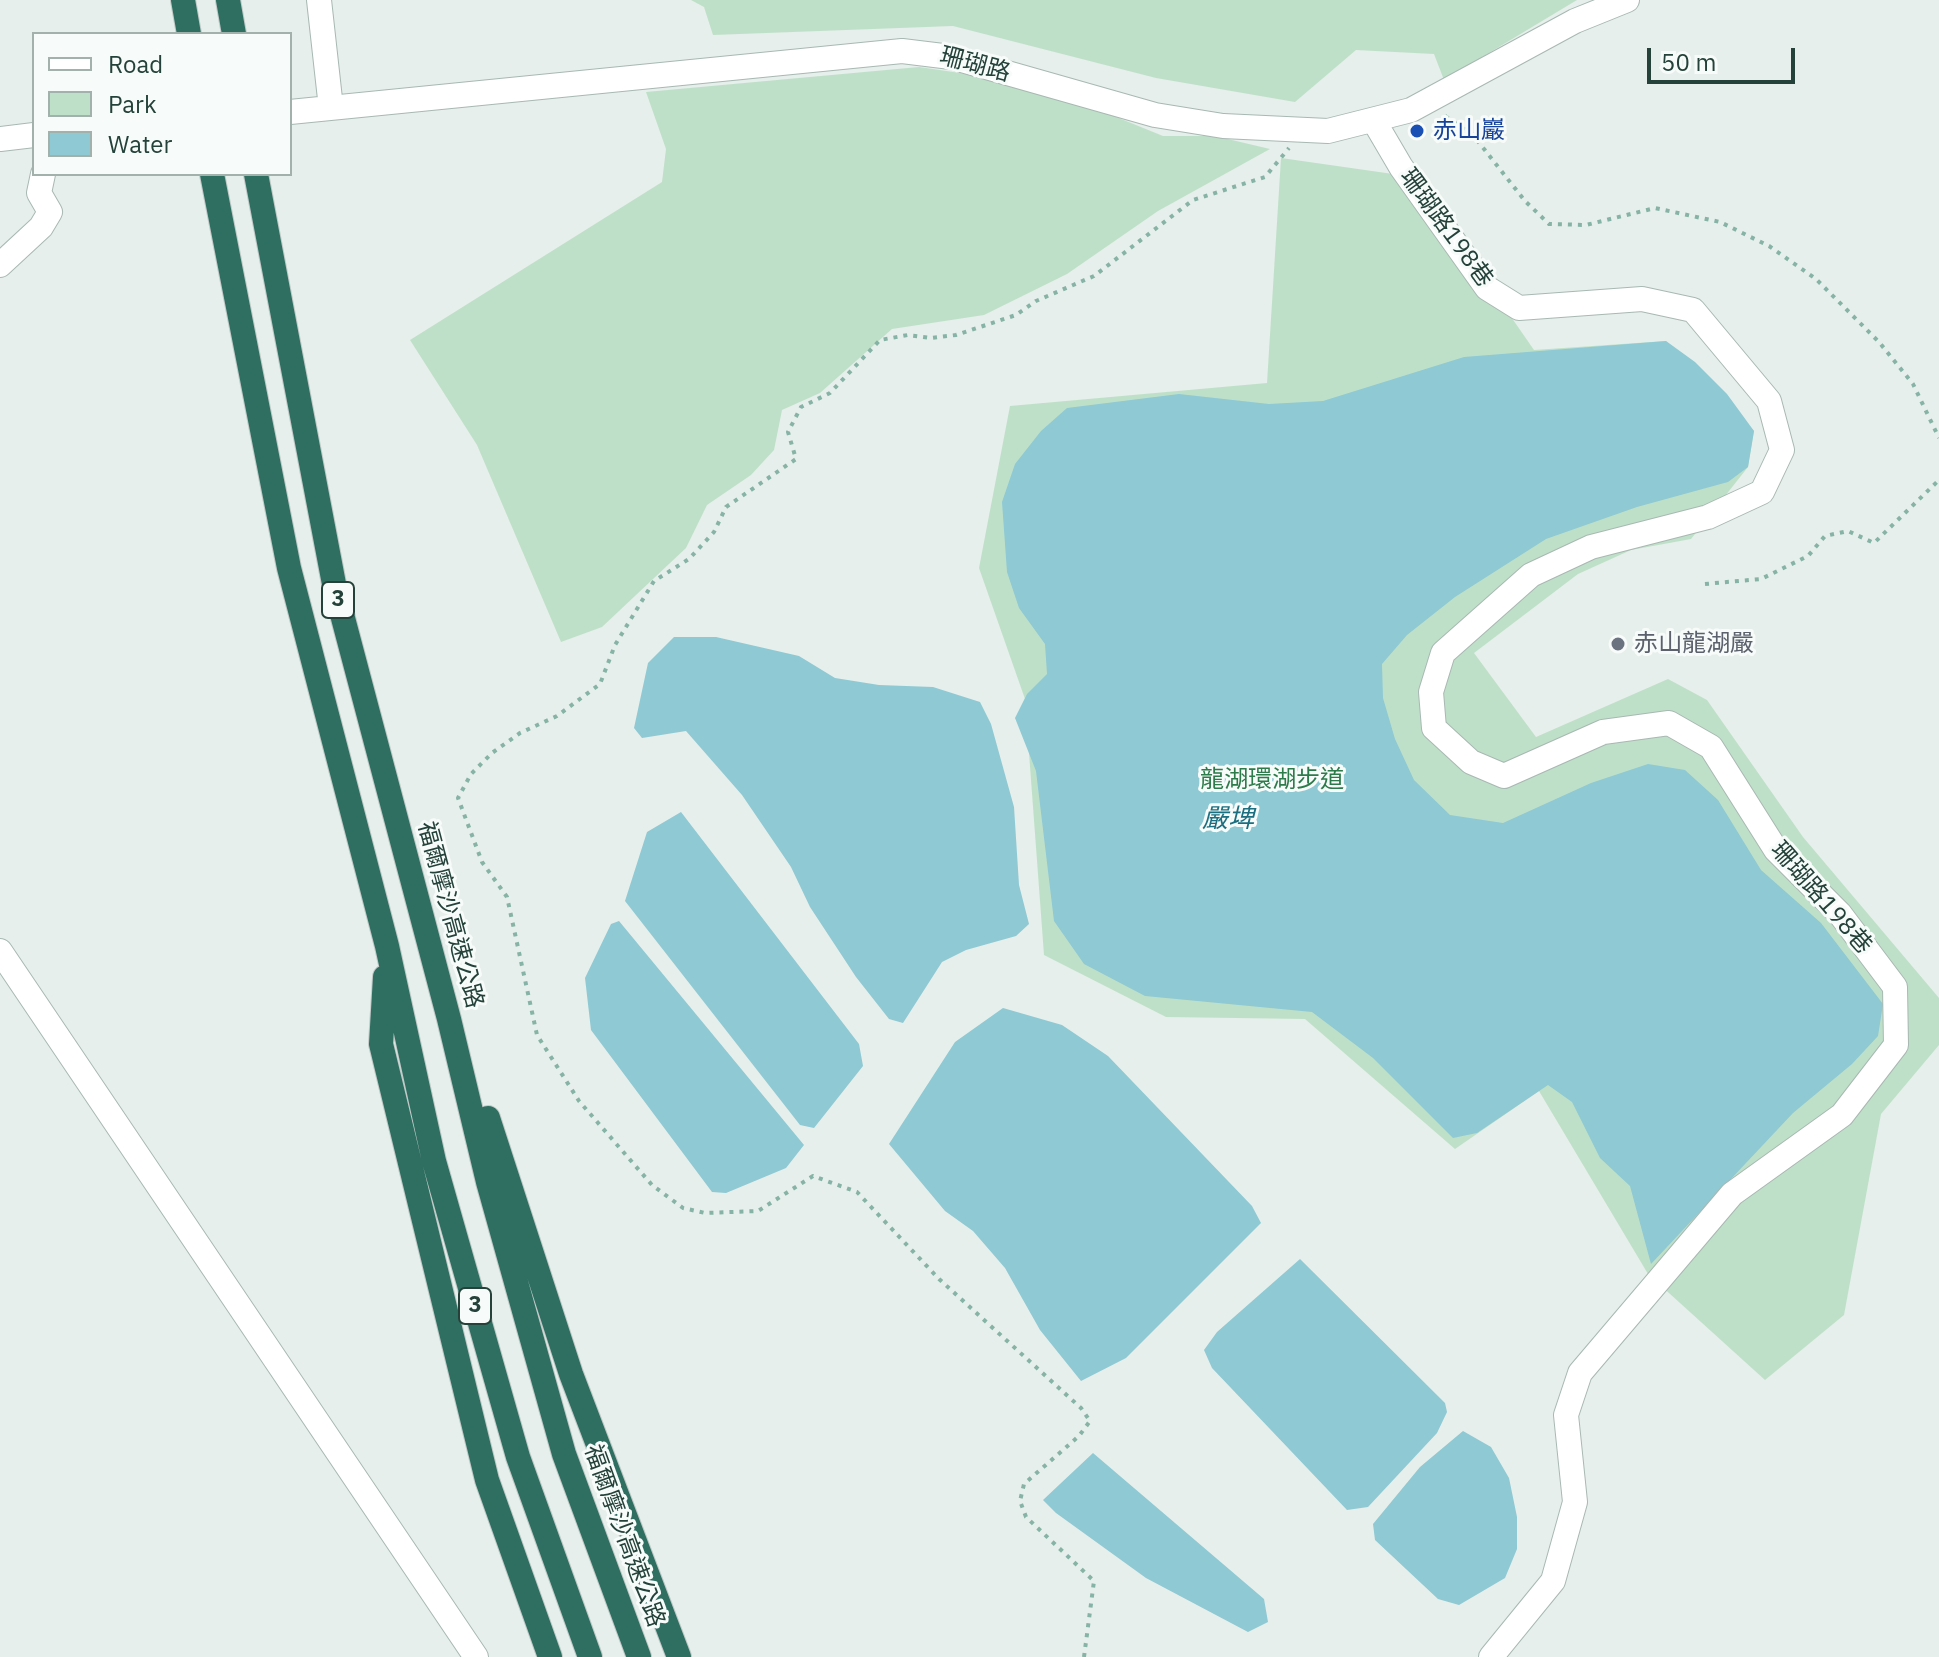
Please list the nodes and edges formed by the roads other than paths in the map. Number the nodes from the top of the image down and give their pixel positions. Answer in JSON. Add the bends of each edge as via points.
{"nodes":[{"id":1,"x":183,"y":0,"type":"edge"},
{"id":2,"x":228,"y":0,"type":"edge"},
{"id":3,"x":319,"y":0,"type":"edge"},
{"id":4,"x":1627,"y":0,"type":"edge"},
{"id":5,"x":189,"y":32,"type":"edge"},
{"id":6,"x":234,"y":32,"type":"edge"},
{"id":7,"x":331,"y":108,"type":"junction"},
{"id":8,"x":292,"y":112,"type":"edge"},
{"id":9,"x":1374,"y":121,"type":"junction"},
{"id":10,"x":32,"y":135,"type":"edge"},
{"id":11,"x":0,"y":139,"type":"edge"},
{"id":12,"x":43,"y":176,"type":"edge"},
{"id":13,"x":212,"y":176,"type":"edge"},
{"id":14,"x":256,"y":176,"type":"edge"},
{"id":15,"x":0,"y":265,"type":"edge"},
{"id":16,"x":387,"y":946,"type":"junction"},
{"id":17,"x":0,"y":951,"type":"edge"},
{"id":18,"x":449,"y":1019,"type":"junction"},
{"id":19,"x":476,"y":1657,"type":"edge"},
{"id":20,"x":550,"y":1657,"type":"edge"},
{"id":21,"x":590,"y":1657,"type":"edge"},
{"id":22,"x":639,"y":1657,"type":"edge"},
{"id":23,"x":679,"y":1657,"type":"edge"},
{"id":24,"x":1491,"y":1657,"type":"edge"}],
"edges":[{"from":1,"to":5,"type":"highway"},
{"from":2,"to":6,"type":"highway"},
{"from":3,"to":7,"type":"street"},
{"from":4,"to":9,"type":"street","name":"珊瑚路","via":[[1575,21],[1427,103]]},
{"from":7,"to":8,"type":"street","name":"珊瑚路"},
{"from":7,"to":9,"type":"street","name":"珊瑚路","via":[[902,51],[951,57],[1155,115],[1211,125],[1300,132]]},
{"from":9,"to":24,"type":"street","name":"珊瑚路198巷","via":[[1487,288],[1519,308],[1642,299],[1693,310],[1769,401],[1782,450],[1762,492],[1708,517],[1591,547],[1531,575],[1443,653],[1431,692],[1434,728],[1471,762],[1504,776],[1603,732],[1669,723],[1711,747],[1776,850],[1840,914],[1895,987],[1896,1045],[1842,1115],[1732,1194],[1580,1373],[1566,1415],[1575,1502],[1553,1581]]},
{"from":10,"to":11,"type":"street"},
{"from":12,"to":15,"type":"street","via":[[39,193],[50,212]]},
{"from":13,"to":16,"type":"highway","number":"3","via":[[289,568]]},
{"from":14,"to":18,"type":"highway","name":"福爾摩沙高速公路","number":"3","via":[[334,584]]},
{"from":16,"to":20,"type":"highway","via":[[381,1044],[487,1480]]},
{"from":16,"to":21,"type":"highway","number":"3","via":[[434,1161],[501,1398]]},
{"from":17,"to":19,"type":"street"},
{"from":18,"to":22,"type":"highway","name":"福爾摩沙高速公路","number":"3","via":[[564,1454]]},
{"from":18,"to":23,"type":"highway","via":[[489,1121],[571,1374]]}]}
